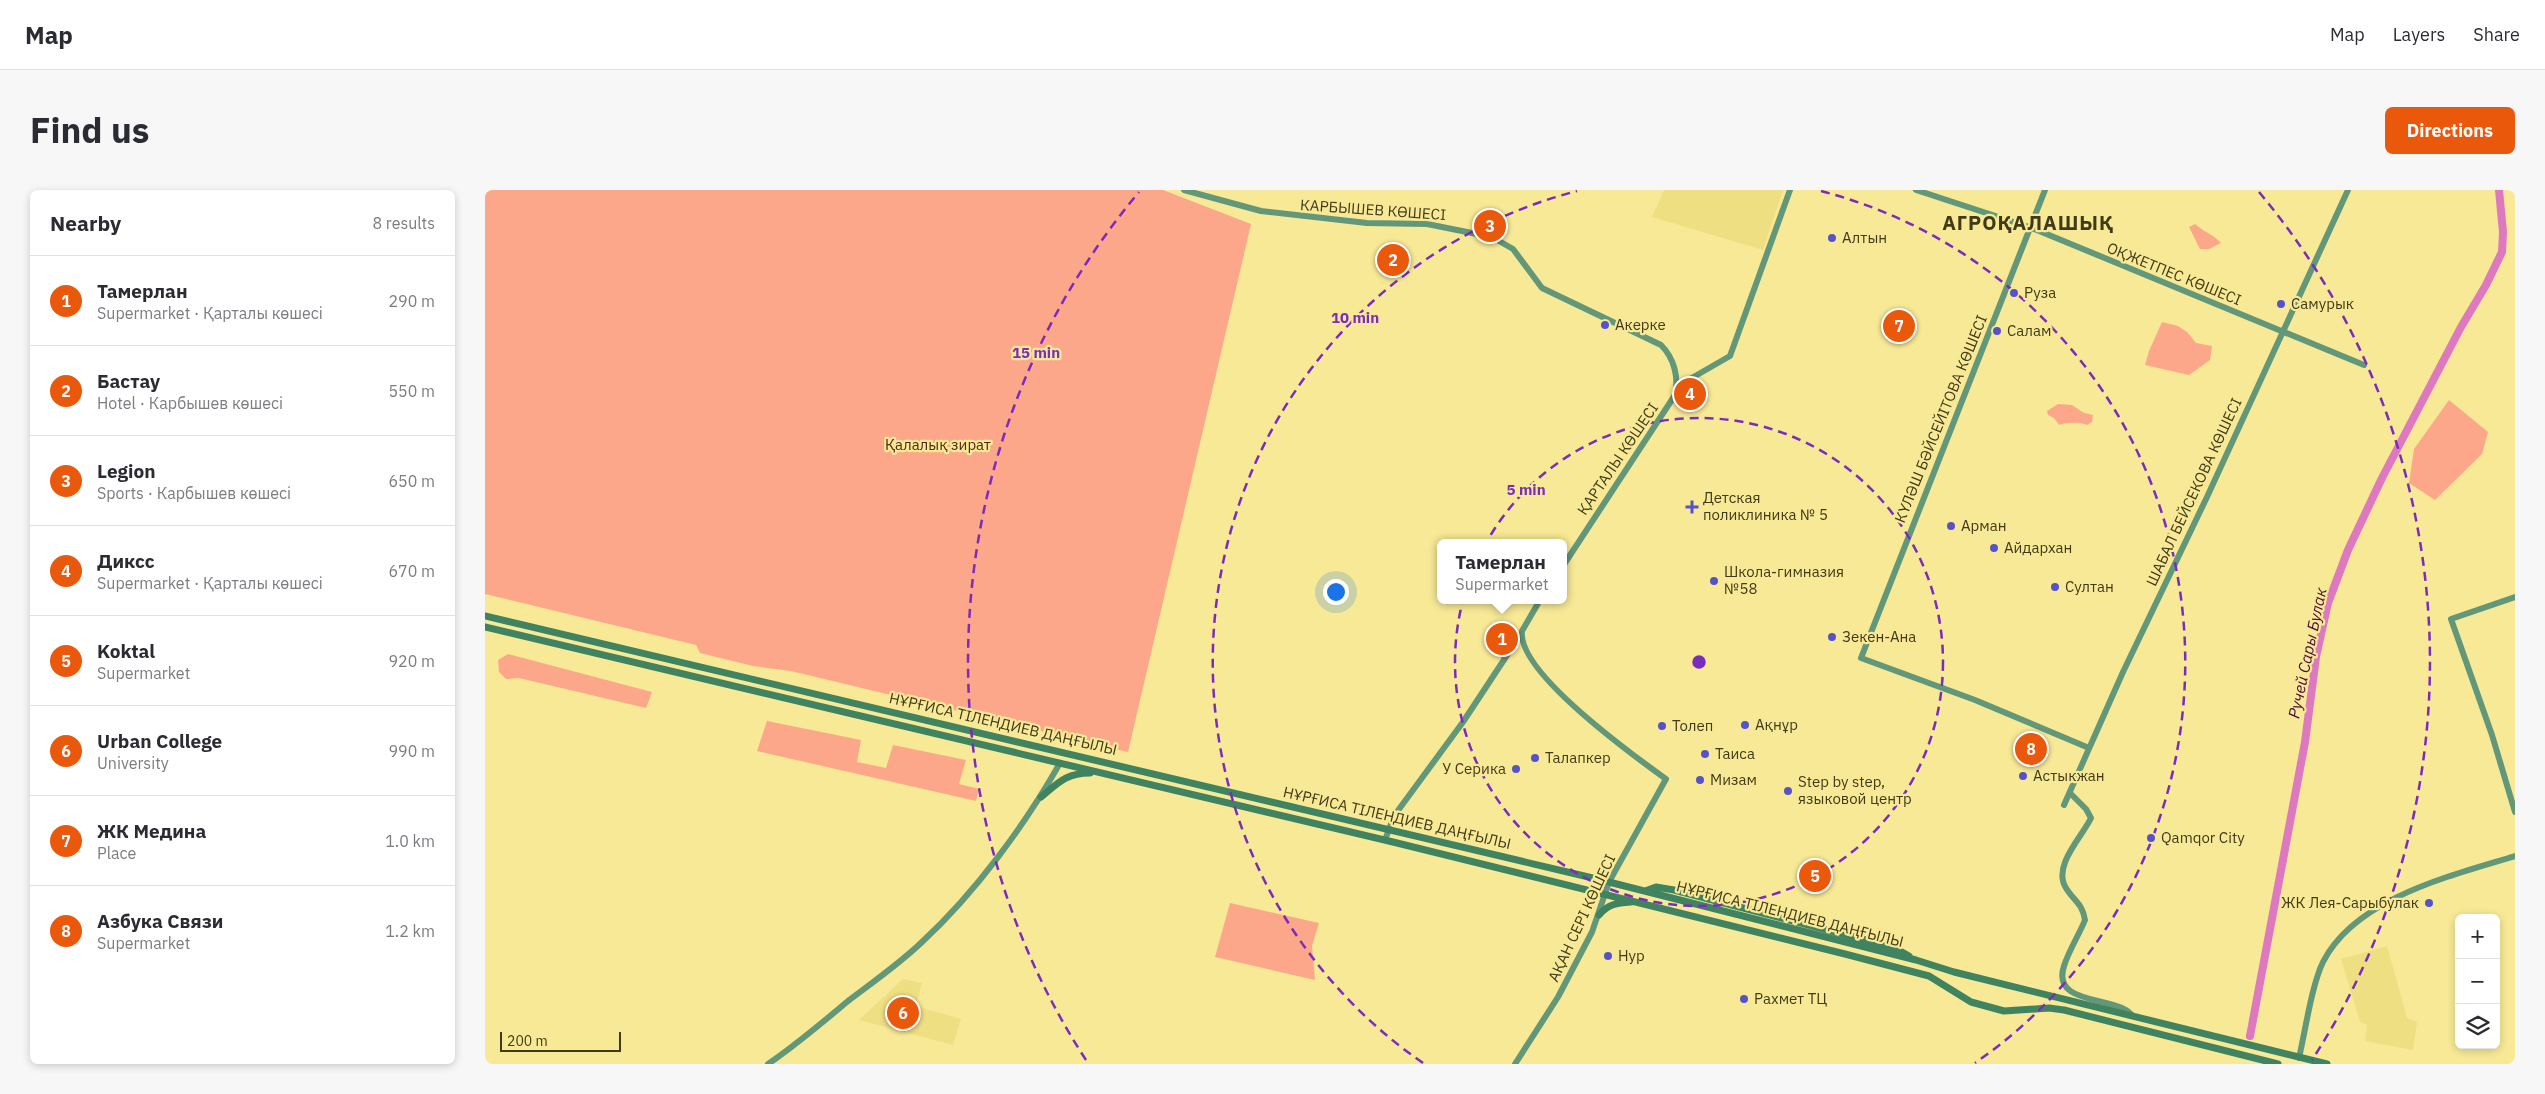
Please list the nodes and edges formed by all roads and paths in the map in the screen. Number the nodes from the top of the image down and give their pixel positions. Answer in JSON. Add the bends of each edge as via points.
{"nodes":[{"id":1,"x":1184,"y":190,"type":"edge"},
{"id":2,"x":1790,"y":190,"type":"edge"},
{"id":3,"x":1916,"y":190,"type":"edge"},
{"id":4,"x":2045,"y":190,"type":"edge"},
{"id":5,"x":2348,"y":190,"type":"edge"},
{"id":6,"x":2032,"y":228,"type":"junction"},
{"id":7,"x":2283,"y":331,"type":"junction"},
{"id":8,"x":2364,"y":365,"type":"dead end"},
{"id":9,"x":1675,"y":395,"type":"junction"},
{"id":10,"x":1567,"y":560,"type":"edge"},
{"id":11,"x":2515,"y":597,"type":"edge"},
{"id":12,"x":1539,"y":604,"type":"edge"},
{"id":13,"x":485,"y":616,"type":"edge"},
{"id":14,"x":485,"y":627,"type":"edge"},
{"id":15,"x":1521,"y":634,"type":"junction"},
{"id":16,"x":2089,"y":748,"type":"junction"},
{"id":17,"x":1060,"y":763,"type":"junction"},
{"id":18,"x":1102,"y":773,"type":"junction"},
{"id":19,"x":2070,"y":793,"type":"junction"},
{"id":20,"x":1041,"y":797,"type":"junction"},
{"id":21,"x":2064,"y":805,"type":"dead end"},
{"id":22,"x":2515,"y":812,"type":"edge"},
{"id":23,"x":1389,"y":830,"type":"junction"},
{"id":24,"x":1385,"y":840,"type":"junction"},
{"id":25,"x":2515,"y":856,"type":"edge"},
{"id":26,"x":1609,"y":882,"type":"junction"},
{"id":27,"x":1644,"y":891,"type":"junction"},
{"id":28,"x":1688,"y":893,"type":"junction"},
{"id":29,"x":1605,"y":894,"type":"junction"},
{"id":30,"x":1639,"y":902,"type":"junction"},
{"id":31,"x":1705,"y":906,"type":"junction"},
{"id":32,"x":1599,"y":915,"type":"junction"},
{"id":33,"x":1789,"y":928,"type":"junction"},
{"id":34,"x":1785,"y":939,"type":"junction"},
{"id":35,"x":1916,"y":960,"type":"junction"},
{"id":36,"x":1933,"y":965,"type":"junction"},
{"id":37,"x":1929,"y":976,"type":"junction"},
{"id":38,"x":2131,"y":1014,"type":"junction"},
{"id":39,"x":2207,"y":1034,"type":"junction"},
{"id":40,"x":2204,"y":1044,"type":"junction"},
{"id":41,"x":2298,"y":1061,"type":"edge"},
{"id":42,"x":768,"y":1064,"type":"edge"},
{"id":43,"x":1515,"y":1064,"type":"edge"},
{"id":44,"x":2278,"y":1064,"type":"edge"},
{"id":45,"x":2327,"y":1064,"type":"edge"}],
"edges":[{"from":1,"to":9,"type":"street","name":"КАРБЫШЕВ КӨШЕСІ","via":[[1276,214],[1367,223],[1427,224],[1492,237],[1513,249],[1542,288],[1661,345],[1673,363],[1677,386]]},
{"from":2,"to":9,"type":"street","name":"ҚАРТАЛЫ КӨШЕСІ","via":[[1733,352],[1691,379]]},
{"from":3,"to":6,"type":"street","name":"ОҚЖЕТПЕС КӨШЕСІ"},
{"from":4,"to":6,"type":"street","name":"КҮЛӘШ БӘЙСЕЙІТОВА КӨШЕСІ"},
{"from":5,"to":7,"type":"street","name":"ШАБАЛ БЕЙСЕКОВА КӨШЕСІ"},
{"from":6,"to":7,"type":"street","name":"ОҚЖЕТПЕС КӨШЕСІ"},
{"from":6,"to":16,"type":"street","name":"КҮЛӘШ БӘЙСЕЙІТОВА КӨШЕСІ","via":[[1937,459],[1861,658],[1975,700]]},
{"from":7,"to":8,"type":"street","name":"ОҚЖЕТПЕС КӨШЕСІ"},
{"from":7,"to":16,"type":"street","name":"ШАБАЛ БЕЙСЕКОВА КӨШЕСІ"},
{"from":9,"to":10,"type":"street","name":"ҚАРТАЛЫ КӨШЕСІ"},
{"from":11,"to":22,"type":"street","via":[[2451,619]]},
{"from":12,"to":15,"type":"street"},
{"from":13,"to":23,"type":"main road","name":"НҰРҒИСА ТІЛЕНДИЕВ ДАҢҒЫЛЫ"},
{"from":14,"to":17,"type":"main road","name":"НҰРҒИСА ТІЛЕНДИЕВ ДАҢҒЫЛЫ"},
{"from":15,"to":23,"type":"street","via":[[1463,722],[1394,816]]},
{"from":15,"to":26,"type":"street","name":"АҚАН СЕРІ КӨШЕСІ","via":[[1525,650],[1559,693],[1600,730],[1667,779]]},
{"from":16,"to":19,"type":"street","name":"ШАБАЛ БЕЙСЕКОВА КӨШЕСІ"},
{"from":17,"to":18,"type":"main road","name":"НҰРҒИСА ТІЛЕНДИЕВ ДАҢҒЫЛЫ"},
{"from":17,"to":20,"type":"street"},
{"from":18,"to":20,"type":"main road","via":[[1073,774]]},
{"from":18,"to":24,"type":"main road","name":"НҰРҒИСА ТІЛЕНДИЕВ ДАҢҒЫЛЫ"},
{"from":19,"to":21,"type":"street","name":"ШАБАЛ БЕЙСЕКОВА КӨШЕСІ"},
{"from":19,"to":38,"type":"street","via":[[2091,818],[2063,868],[2063,883],[2080,903],[2085,920],[2064,966],[2062,978],[2069,990],[2079,996],[2124,1007]]},
{"from":20,"to":42,"type":"street","via":[[956,908],[923,942]]},
{"from":23,"to":24,"type":"street"},
{"from":23,"to":26,"type":"main road","name":"НҰРҒИСА ТІЛЕНДИЕВ ДАҢҒЫЛЫ"},
{"from":24,"to":29,"type":"main road","name":"НҰРҒИСА ТІЛЕНДИЕВ ДАҢҒЫЛЫ"},
{"from":25,"to":41,"type":"street","via":[[2402,894],[2372,912],[2336,943],[2321,968]]},
{"from":26,"to":27,"type":"main road","name":"НҰРҒИСА ТІЛЕНДИЕВ ДАҢҒЫЛЫ"},
{"from":26,"to":29,"type":"street","name":"АҚАН СЕРІ КӨШЕСІ"},
{"from":27,"to":28,"type":"main road","via":[[1656,887]]},
{"from":27,"to":31,"type":"main road","name":"НҰРҒИСА ТІЛЕНДИЕВ ДАҢҒЫЛЫ"},
{"from":28,"to":31,"type":"main road"},
{"from":28,"to":35,"type":"main road","via":[[1893,947]]},
{"from":29,"to":30,"type":"main road","name":"НҰРҒИСА ТІЛЕНДИЕВ ДАҢҒЫЛЫ"},
{"from":29,"to":32,"type":"street","name":"АҚАН СЕРІ КӨШЕСІ"},
{"from":30,"to":32,"type":"main road","via":[[1614,903]]},
{"from":30,"to":34,"type":"main road","name":"НҰРҒИСА ТІЛЕНДИЕВ ДАҢҒЫЛЫ"},
{"from":31,"to":33,"type":"main road","name":"НҰРҒИСА ТІЛЕНДИЕВ ДАҢҒЫЛЫ"},
{"from":32,"to":43,"type":"street","name":"АҚАН СЕРІ КӨШЕСІ","via":[[1559,997]]},
{"from":33,"to":34,"type":"main road"},
{"from":33,"to":35,"type":"main road","name":"НҰРҒИСА ТІЛЕНДИЕВ ДАҢҒЫЛЫ"},
{"from":34,"to":37,"type":"main road","name":"НҰРҒИСА ТІЛЕНДИЕВ ДАҢҒЫЛЫ"},
{"from":35,"to":36,"type":"main road","name":"НҰРҒИСА ТІЛЕНДИЕВ ДАҢҒЫЛЫ"},
{"from":36,"to":37,"type":"main road"},
{"from":36,"to":38,"type":"main road","name":"НҰРҒИСА ТІЛЕНДИЕВ ДАҢҒЫЛЫ"},
{"from":37,"to":40,"type":"main road","name":"НҰРҒИСА ТІЛЕНДИЕВ ДАҢҒЫЛЫ","via":[[1971,1002],[2004,1011],[2064,1010]]},
{"from":38,"to":39,"type":"main road","name":"НҰРҒИСА ТІЛЕНДИЕВ ДАҢҒЫЛЫ"},
{"from":39,"to":40,"type":"main road"},
{"from":39,"to":41,"type":"main road","name":"НҰРҒИСА ТІЛЕНДИЕВ ДАҢҒЫЛЫ"},
{"from":40,"to":44,"type":"main road","name":"НҰРҒИСА ТІЛЕНДИЕВ ДАҢҒЫЛЫ"},
{"from":41,"to":45,"type":"main road","name":"НҰРҒИСА ТІЛЕНДИЕВ ДАҢҒЫЛЫ"}]}
